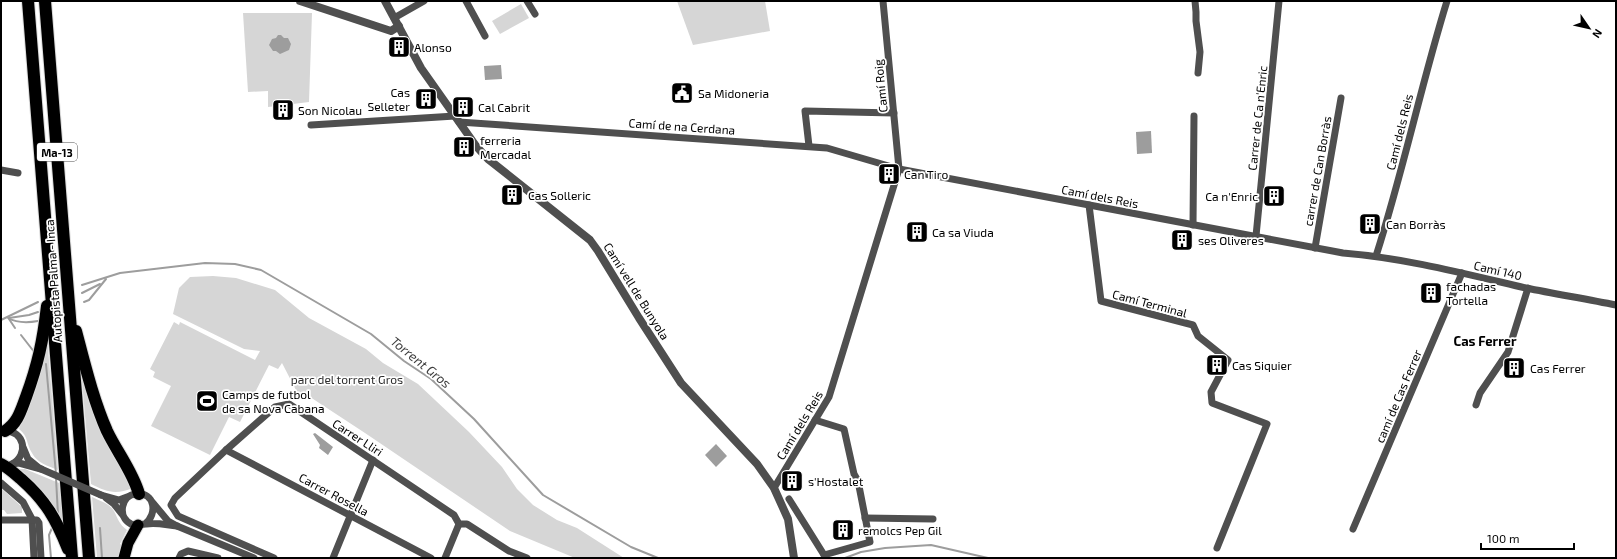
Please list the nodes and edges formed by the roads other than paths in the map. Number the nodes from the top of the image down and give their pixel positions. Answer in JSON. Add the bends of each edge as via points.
{"nodes":[{"id":1,"x":28,"y":1,"type":"edge"},
{"id":2,"x":44,"y":1,"type":"edge"},
{"id":3,"x":300,"y":1,"type":"edge"},
{"id":4,"x":385,"y":1,"type":"edge"},
{"id":5,"x":424,"y":1,"type":"edge"},
{"id":6,"x":466,"y":1,"type":"edge"},
{"id":7,"x":527,"y":1,"type":"edge"},
{"id":8,"x":883,"y":1,"type":"edge"},
{"id":9,"x":1194,"y":1,"type":"edge"},
{"id":10,"x":1279,"y":1,"type":"edge"},
{"id":11,"x":1447,"y":1,"type":"edge"},
{"id":12,"x":318,"y":4,"type":"edge"},
{"id":13,"x":535,"y":14,"type":"dead end"},
{"id":14,"x":394,"y":18,"type":"junction"},
{"id":15,"x":399,"y":26,"type":"junction"},
{"id":16,"x":485,"y":36,"type":"dead end"},
{"id":17,"x":1198,"y":73,"type":"dead end"},
{"id":18,"x":1341,"y":98,"type":"dead end"},
{"id":19,"x":894,"y":113,"type":"junction"},
{"id":20,"x":1194,"y":116,"type":"dead end"},
{"id":21,"x":457,"y":119,"type":"junction"},
{"id":22,"x":311,"y":125,"type":"dead end"},
{"id":23,"x":809,"y":146,"type":"junction"},
{"id":24,"x":899,"y":169,"type":"junction"},
{"id":25,"x":1,"y":170,"type":"edge"},
{"id":26,"x":18,"y":173,"type":"dead end"},
{"id":27,"x":1089,"y":205,"type":"junction"},
{"id":28,"x":1193,"y":225,"type":"junction"},
{"id":29,"x":1256,"y":236,"type":"junction"},
{"id":30,"x":1316,"y":248,"type":"junction"},
{"id":31,"x":1376,"y":256,"type":"junction"},
{"id":32,"x":1462,"y":273,"type":"junction"},
{"id":33,"x":50,"y":279,"type":"junction"},
{"id":34,"x":1528,"y":288,"type":"junction"},
{"id":35,"x":69,"y":304,"type":"junction"},
{"id":36,"x":1616,"y":305,"type":"edge"},
{"id":37,"x":1476,"y":405,"type":"dead end"},
{"id":38,"x":815,"y":420,"type":"junction"},
{"id":39,"x":3,"y":432,"type":"edge"},
{"id":40,"x":23,"y":447,"type":"junction"},
{"id":41,"x":226,"y":450,"type":"junction"},
{"id":42,"x":373,"y":460,"type":"junction"},
{"id":43,"x":5,"y":464,"type":"edge"},
{"id":44,"x":41,"y":469,"type":"junction"},
{"id":45,"x":1,"y":483,"type":"edge"},
{"id":46,"x":774,"y":488,"type":"junction"},
{"id":47,"x":101,"y":494,"type":"junction"},
{"id":48,"x":135,"y":494,"type":"junction"},
{"id":49,"x":789,"y":499,"type":"dead end"},
{"id":50,"x":150,"y":500,"type":"junction"},
{"id":51,"x":122,"y":514,"type":"junction"},
{"id":52,"x":350,"y":515,"type":"junction"},
{"id":53,"x":865,"y":518,"type":"junction"},
{"id":54,"x":32,"y":519,"type":"junction"},
{"id":55,"x":933,"y":519,"type":"dead end"},
{"id":56,"x":1,"y":520,"type":"edge"},
{"id":57,"x":141,"y":524,"type":"junction"},
{"id":58,"x":459,"y":524,"type":"junction"},
{"id":59,"x":177,"y":526,"type":"junction"},
{"id":60,"x":1353,"y":529,"type":"dead end"},
{"id":61,"x":1217,"y":548,"type":"dead end"},
{"id":62,"x":825,"y":556,"type":"edge"},
{"id":63,"x":34,"y":558,"type":"edge"},
{"id":64,"x":41,"y":558,"type":"edge"},
{"id":65,"x":72,"y":558,"type":"edge"},
{"id":66,"x":89,"y":558,"type":"edge"},
{"id":67,"x":124,"y":558,"type":"edge"},
{"id":68,"x":179,"y":558,"type":"edge"},
{"id":69,"x":218,"y":558,"type":"edge"},
{"id":70,"x":254,"y":558,"type":"edge"},
{"id":71,"x":274,"y":558,"type":"edge"},
{"id":72,"x":333,"y":558,"type":"edge"},
{"id":73,"x":431,"y":558,"type":"edge"},
{"id":74,"x":445,"y":558,"type":"edge"},
{"id":75,"x":526,"y":558,"type":"edge"},
{"id":76,"x":794,"y":558,"type":"edge"}],
"edges":[{"from":1,"to":33,"type":"highway","name":"Autopista Palma - Inca","number":"Ma-13"},
{"from":2,"to":35,"type":"highway","name":"Autopista Palma - Inca","number":"Ma-13"},
{"from":3,"to":12,"type":"street"},
{"from":4,"to":14,"type":"street","name":"Camí vell de Bunyola"},
{"from":5,"to":14,"type":"street"},
{"from":6,"to":16,"type":"street"},
{"from":7,"to":13,"type":"street"},
{"from":8,"to":19,"type":"street","name":"Camí Roig"},
{"from":9,"to":17,"type":"street","via":[[1200,52]]},
{"from":10,"to":29,"type":"street","name":"Carrer de Ca n'Enric"},
{"from":11,"to":31,"type":"street","name":"Camí dels Reis"},
{"from":12,"to":15,"type":"street","via":[[391,31]]},
{"from":14,"to":15,"type":"street","name":"Camí vell de Bunyola"},
{"from":15,"to":21,"type":"street","name":"Camí vell de Bunyola","via":[[421,68]]},
{"from":18,"to":30,"type":"street","name":"carrer de Can Borràs"},
{"from":19,"to":23,"type":"street","via":[[805,111]]},
{"from":19,"to":24,"type":"street","name":"Camí Roig"},
{"from":20,"to":28,"type":"street"},
{"from":21,"to":22,"type":"street","name":"Camí de na Cerdana"},
{"from":21,"to":23,"type":"street","name":"Camí de na Cerdana"},
{"from":21,"to":46,"type":"street","name":"Camí vell de Bunyola","via":[[488,159],[590,240],[681,382],[757,464]]},
{"from":23,"to":24,"type":"street","name":"Camí de na Cerdana","via":[[843,152]]},
{"from":24,"to":27,"type":"street","name":"Camí dels Reis"},
{"from":24,"to":38,"type":"street","name":"Camí dels Reis","via":[[829,398]]},
{"from":25,"to":26,"type":"street"},
{"from":27,"to":28,"type":"street","name":"Camí dels Reis"},
{"from":27,"to":61,"type":"street","name":"Camí Terminal","via":[[1101,301],[1193,325],[1198,336],[1228,360],[1211,392],[1212,403],[1267,424]]},
{"from":28,"to":29,"type":"street","name":"Camí dels Reis"},
{"from":29,"to":30,"type":"street","name":"Camí dels Reis"},
{"from":30,"to":31,"type":"street","name":"Camí dels Reis"},
{"from":31,"to":32,"type":"street","name":"Camí 140"},
{"from":32,"to":34,"type":"street","name":"Camí 140"},
{"from":32,"to":60,"type":"street","name":"camí de Cas Ferrer"},
{"from":33,"to":39,"type":"highway","via":[[39,360],[18,416],[13,425]]},
{"from":33,"to":65,"type":"highway","name":"Autopista Palma - Inca","number":"Ma-13"},
{"from":34,"to":36,"type":"street","name":"Camí 140"},
{"from":34,"to":37,"type":"street","via":[[1508,352],[1480,393]]},
{"from":35,"to":48,"type":"highway","via":[[86,371],[113,442],[136,483]]},
{"from":35,"to":66,"type":"highway","name":"Autopista Palma - Inca","number":"Ma-13"},
{"from":38,"to":46,"type":"street","name":"Camí dels Reis"},
{"from":38,"to":53,"type":"street","via":[[844,429]]},
{"from":39,"to":40,"type":"street","via":[[17,435],[22,440]]},
{"from":40,"to":43,"type":"street","via":[[21,456]]},
{"from":40,"to":44,"type":"street","via":[[28,459]]},
{"from":41,"to":42,"type":"street","name":"Carrer Lliri","via":[[275,407],[290,404]]},
{"from":41,"to":52,"type":"street","name":"Carrer Rosella"},
{"from":41,"to":71,"type":"street","name":"Carrer Lliri","via":[[175,498],[171,505],[178,516]]},
{"from":42,"to":52,"type":"street"},
{"from":42,"to":58,"type":"street","name":"Carrer Lliri","via":[[454,515]]},
{"from":43,"to":44,"type":"street","via":[[19,463]]},
{"from":43,"to":65,"type":"highway","via":[[44,502],[57,522]]},
{"from":44,"to":47,"type":"street","bridge":true},
{"from":45,"to":54,"type":"street","via":[[22,502]]},
{"from":46,"to":76,"type":"street","name":"Camí vell de Bunyola","via":[[788,519]]},
{"from":47,"to":48,"type":"street","via":[[119,500]]},
{"from":47,"to":51,"type":"street"},
{"from":48,"to":50,"type":"street"},
{"from":48,"to":51,"type":"street","via":[[124,501]]},
{"from":49,"to":62,"type":"street"},
{"from":50,"to":57,"type":"street","via":[[153,504],[152,517]]},
{"from":50,"to":59,"type":"street","via":[[168,521]]},
{"from":51,"to":57,"type":"street","via":[[127,522]]},
{"from":52,"to":72,"type":"street"},
{"from":52,"to":73,"type":"street","name":"Carrer Rosella"},
{"from":53,"to":55,"type":"street"},
{"from":53,"to":62,"type":"street","via":[[870,542]]},
{"from":54,"to":56,"type":"street"},
{"from":54,"to":63,"type":"street"},
{"from":54,"to":64,"type":"street","via":[[39,523]]},
{"from":57,"to":59,"type":"street"},
{"from":57,"to":67,"type":"highway","via":[[128,543]]},
{"from":58,"to":74,"type":"street"},
{"from":58,"to":75,"type":"street","name":"Carrer Lliri","via":[[467,524],[509,551]]},
{"from":59,"to":70,"type":"street"},
{"from":68,"to":69,"type":"street","via":[[188,551]]}]}
